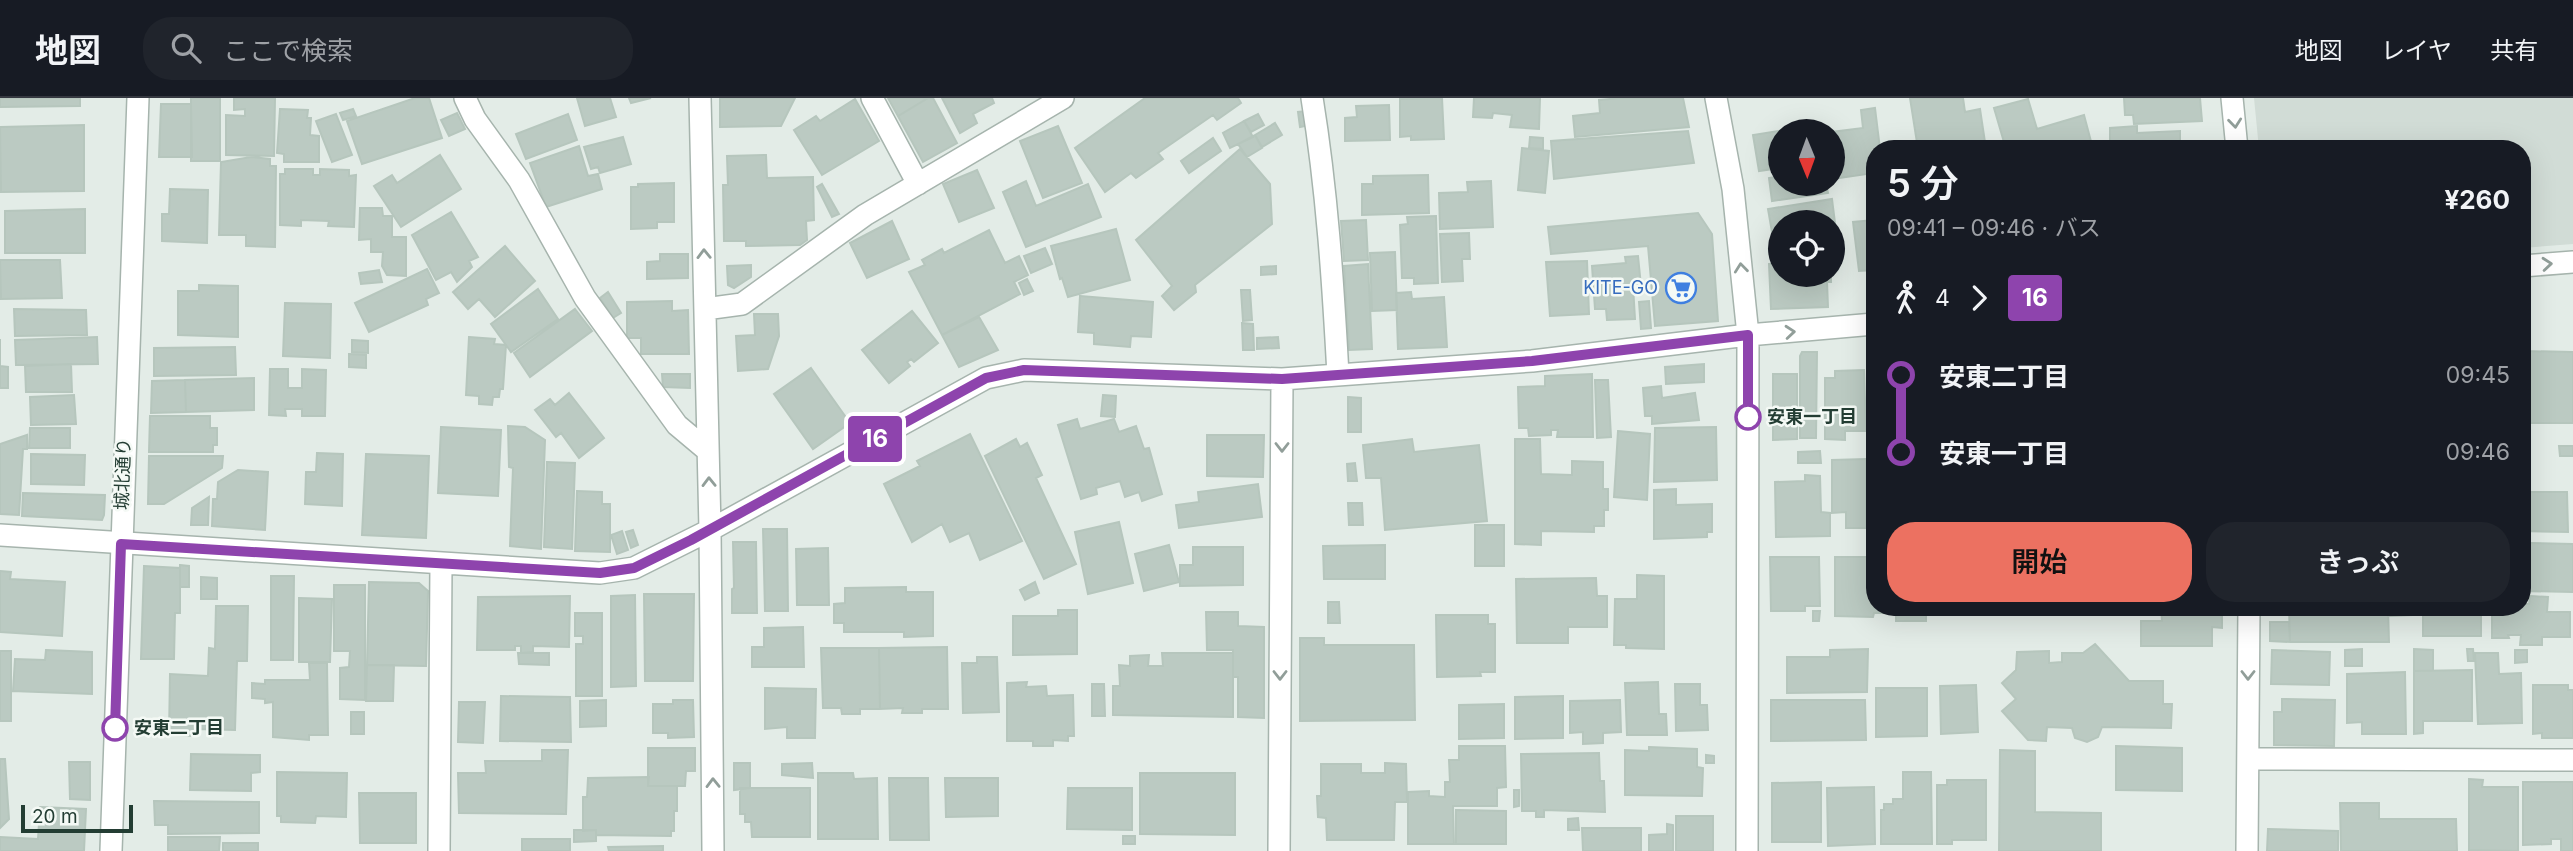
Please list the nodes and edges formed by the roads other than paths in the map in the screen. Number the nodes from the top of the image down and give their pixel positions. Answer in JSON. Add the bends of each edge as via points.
{"nodes":[{"id":1,"x":138,"y":98,"type":"edge"},
{"id":2,"x":465,"y":98,"type":"edge"},
{"id":3,"x":700,"y":98,"type":"edge"},
{"id":4,"x":872,"y":98,"type":"edge"},
{"id":5,"x":1063,"y":98,"type":"edge"},
{"id":6,"x":1312,"y":98,"type":"edge"},
{"id":7,"x":1716,"y":98,"type":"edge"},
{"id":8,"x":2232,"y":98,"type":"edge"},
{"id":9,"x":2236,"y":140,"type":"edge"},
{"id":10,"x":918,"y":184,"type":"junction"},
{"id":11,"x":2573,"y":261,"type":"edge"},
{"id":12,"x":2531,"y":265,"type":"edge"},
{"id":13,"x":705,"y":309,"type":"junction"},
{"id":14,"x":1866,"y":325,"type":"edge"},
{"id":15,"x":1748,"y":335,"type":"junction"},
{"id":16,"x":1338,"y":375,"type":"junction"},
{"id":17,"x":1282,"y":379,"type":"junction"},
{"id":18,"x":708,"y":451,"type":"junction"},
{"id":19,"x":710,"y":530,"type":"junction"},
{"id":20,"x":0,"y":535,"type":"edge"},
{"id":21,"x":121,"y":544,"type":"junction"},
{"id":22,"x":441,"y":564,"type":"junction"},
{"id":23,"x":2249,"y":616,"type":"edge"},
{"id":24,"x":2248,"y":760,"type":"junction"},
{"id":25,"x":2573,"y":760,"type":"edge"},
{"id":26,"x":111,"y":851,"type":"edge"},
{"id":27,"x":439,"y":851,"type":"edge"},
{"id":28,"x":713,"y":851,"type":"edge"},
{"id":29,"x":1279,"y":851,"type":"edge"},
{"id":30,"x":1747,"y":851,"type":"edge"},
{"id":31,"x":2247,"y":851,"type":"edge"}],
"edges":[{"from":1,"to":21,"type":"street","name":"城北通り"},
{"from":2,"to":18,"type":"street","via":[[519,180],[585,298],[677,425]]},
{"from":13,"to":3,"type":"street","one_way":true},
{"from":4,"to":10,"type":"street"},
{"from":5,"to":10,"type":"street"},
{"from":6,"to":16,"type":"street","via":[[1330,243]]},
{"from":15,"to":7,"type":"street","one_way":true,"via":[[1733,189]]},
{"from":8,"to":9,"type":"street","one_way":true},
{"from":10,"to":13,"type":"street","via":[[865,215],[742,304]]},
{"from":12,"to":11,"type":"street","one_way":true},
{"from":13,"to":18,"type":"street"},
{"from":15,"to":14,"type":"street","one_way":true},
{"from":15,"to":16,"type":"street","via":[[1532,361]]},
{"from":15,"to":30,"type":"street"},
{"from":16,"to":17,"type":"street"},
{"from":17,"to":19,"type":"street","via":[[1024,370],[986,378]]},
{"from":17,"to":29,"type":"street","one_way":true},
{"from":19,"to":18,"type":"street","one_way":true},
{"from":19,"to":22,"type":"street","via":[[634,568],[600,573]]},
{"from":28,"to":19,"type":"street","one_way":true},
{"from":20,"to":21,"type":"street"},
{"from":21,"to":22,"type":"street"},
{"from":21,"to":26,"type":"street","name":"城北通り"},
{"from":22,"to":27,"type":"street"},
{"from":23,"to":24,"type":"street","one_way":true},
{"from":24,"to":25,"type":"street"},
{"from":24,"to":31,"type":"street"}]}
